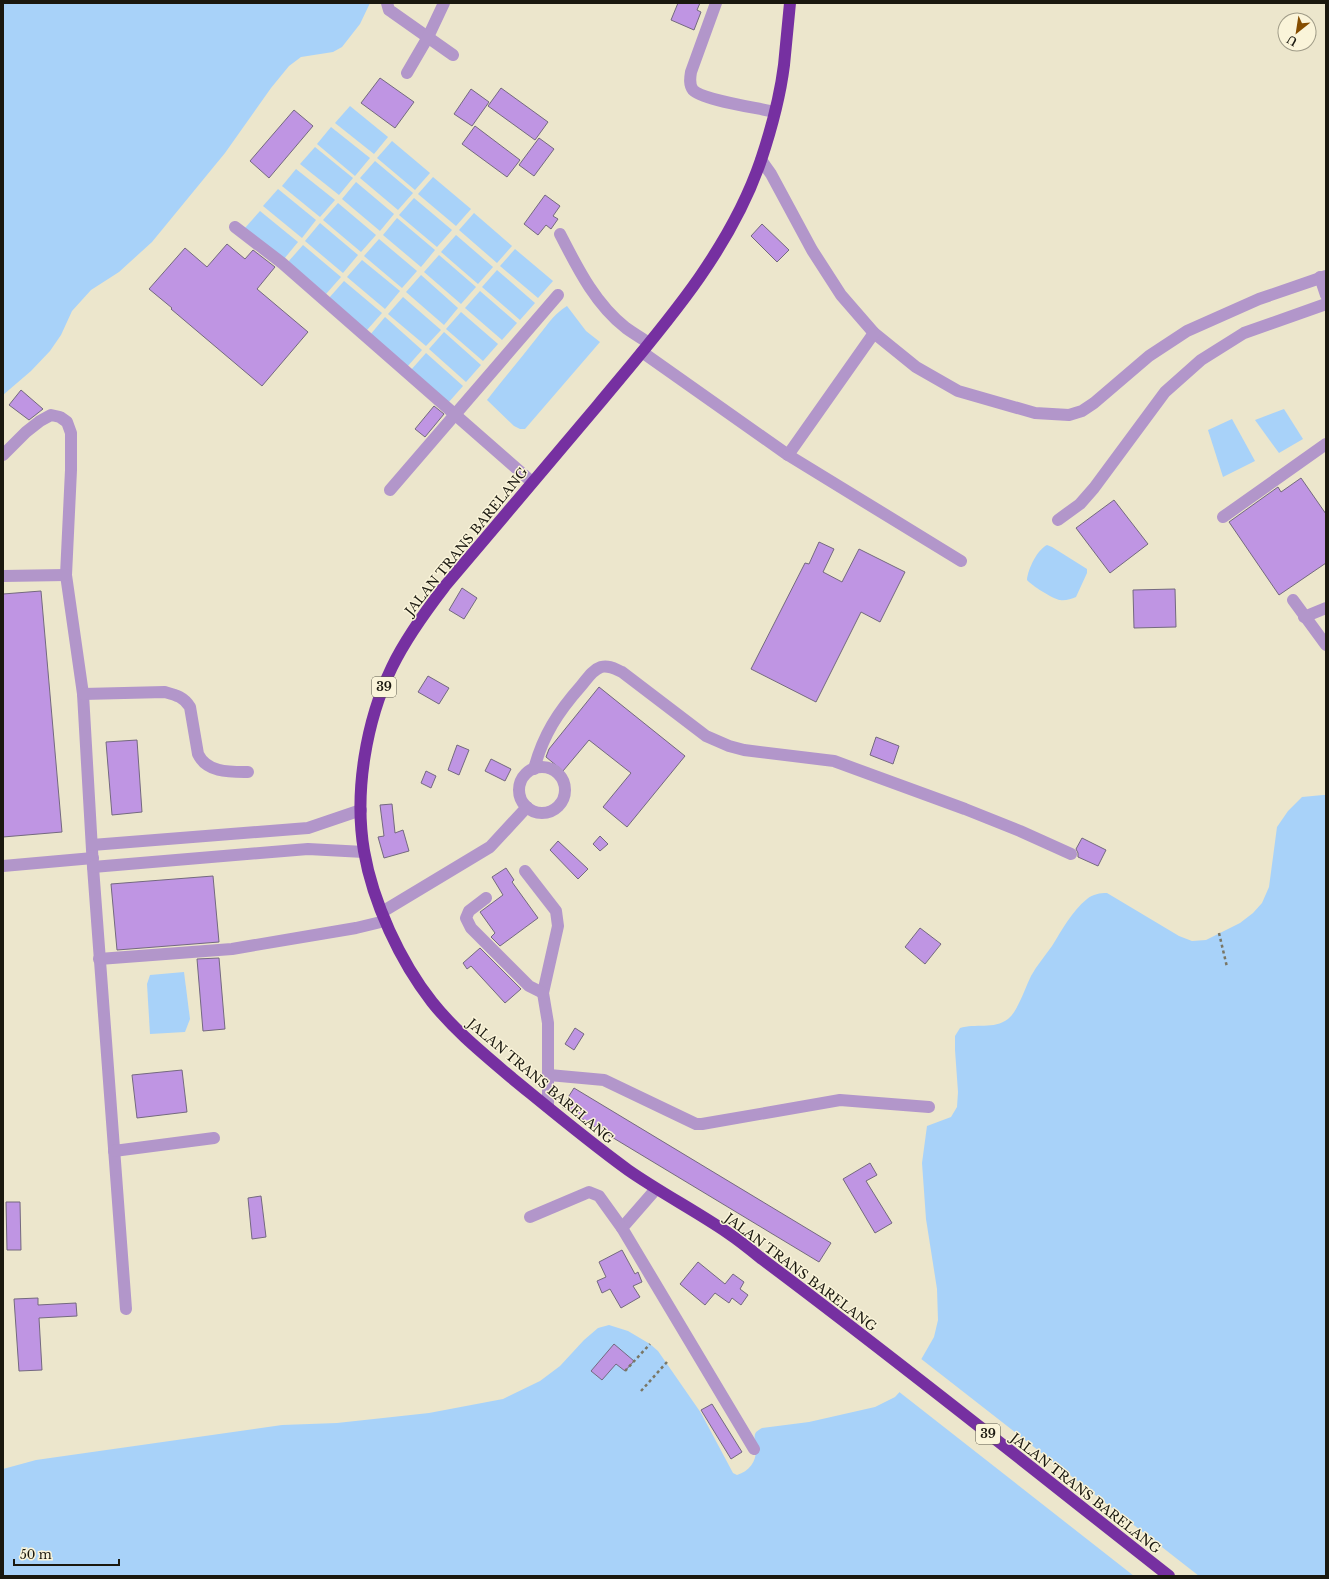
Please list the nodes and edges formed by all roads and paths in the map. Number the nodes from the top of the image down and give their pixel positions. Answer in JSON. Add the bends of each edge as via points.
{"nodes":[{"id":1,"x":386,"y":3,"type":"edge"},
{"id":2,"x":444,"y":3,"type":"edge"},
{"id":3,"x":716,"y":3,"type":"edge"},
{"id":4,"x":790,"y":3,"type":"edge"},
{"id":5,"x":428,"y":37,"type":"junction"},
{"id":6,"x":453,"y":55,"type":"dead end"},
{"id":7,"x":407,"y":73,"type":"dead end"},
{"id":8,"x":774,"y":112,"type":"junction"},
{"id":9,"x":761,"y":160,"type":"junction"},
{"id":10,"x":235,"y":227,"type":"dead end"},
{"id":11,"x":560,"y":234,"type":"dead end"},
{"id":12,"x":1323,"y":277,"type":"edge"},
{"id":13,"x":558,"y":295,"type":"dead end"},
{"id":14,"x":1326,"y":295,"type":"edge"},
{"id":15,"x":1326,"y":304,"type":"edge"},
{"id":16,"x":874,"y":333,"type":"junction"},
{"id":17,"x":646,"y":348,"type":"junction"},
{"id":18,"x":455,"y":415,"type":"junction"},
{"id":19,"x":1326,"y":444,"type":"edge"},
{"id":20,"x":3,"y":455,"type":"edge"},
{"id":21,"x":788,"y":455,"type":"junction"},
{"id":22,"x":532,"y":482,"type":"junction"},
{"id":23,"x":390,"y":490,"type":"dead end"},
{"id":24,"x":1223,"y":517,"type":"dead end"},
{"id":25,"x":1058,"y":520,"type":"dead end"},
{"id":26,"x":961,"y":561,"type":"dead end"},
{"id":27,"x":66,"y":575,"type":"junction"},
{"id":28,"x":3,"y":576,"type":"edge"},
{"id":29,"x":1293,"y":600,"type":"dead end"},
{"id":30,"x":1326,"y":608,"type":"edge"},
{"id":31,"x":1304,"y":617,"type":"junction"},
{"id":32,"x":1326,"y":646,"type":"edge"},
{"id":33,"x":83,"y":694,"type":"junction"},
{"id":34,"x":534,"y":769,"type":"junction"},
{"id":35,"x":248,"y":772,"type":"dead end"},
{"id":36,"x":527,"y":807,"type":"junction"},
{"id":37,"x":361,"y":810,"type":"junction"},
{"id":38,"x":308,"y":828,"type":"junction"},
{"id":39,"x":92,"y":845,"type":"junction"},
{"id":40,"x":308,"y":849,"type":"junction"},
{"id":41,"x":364,"y":852,"type":"junction"},
{"id":42,"x":1070,"y":854,"type":"dead end"},
{"id":43,"x":93,"y":862,"type":"junction"},
{"id":44,"x":3,"y":866,"type":"edge"},
{"id":45,"x":525,"y":871,"type":"dead end"},
{"id":46,"x":486,"y":898,"type":"dead end"},
{"id":47,"x":383,"y":917,"type":"junction"},
{"id":48,"x":1219,"y":933,"type":"dead end"},
{"id":49,"x":99,"y":959,"type":"junction"},
{"id":50,"x":1227,"y":967,"type":"dead end"},
{"id":51,"x":543,"y":994,"type":"junction"},
{"id":52,"x":549,"y":1075,"type":"junction"},
{"id":53,"x":548,"y":1107,"type":"junction"},
{"id":54,"x":929,"y":1107,"type":"dead end"},
{"id":55,"x":214,"y":1138,"type":"dead end"},
{"id":56,"x":114,"y":1151,"type":"junction"},
{"id":57,"x":656,"y":1188,"type":"junction"},
{"id":58,"x":530,"y":1217,"type":"dead end"},
{"id":59,"x":622,"y":1228,"type":"junction"},
{"id":60,"x":126,"y":1309,"type":"dead end"},
{"id":61,"x":650,"y":1344,"type":"dead end"},
{"id":62,"x":667,"y":1362,"type":"dead end"},
{"id":63,"x":625,"y":1371,"type":"dead end"},
{"id":64,"x":641,"y":1391,"type":"dead end"},
{"id":65,"x":754,"y":1449,"type":"dead end"},
{"id":66,"x":1169,"y":1576,"type":"edge"}],
"edges":[{"from":1,"to":5,"type":"street","via":[[389,10]]},
{"from":2,"to":5,"type":"street"},
{"from":3,"to":8,"type":"street","via":[[691,72],[690,84],[693,90],[708,98]]},
{"from":4,"to":8,"type":"highway","name":"JALAN TRANS BARELANG","number":"39","via":[[784,67]]},
{"from":5,"to":6,"type":"street"},
{"from":5,"to":7,"type":"street"},
{"from":8,"to":9,"type":"highway","name":"JALAN TRANS BARELANG","number":"39"},
{"from":9,"to":16,"type":"street","via":[[837,289]]},
{"from":9,"to":17,"type":"highway","name":"JALAN TRANS BARELANG","number":"39","via":[[742,204],[719,246],[691,290]]},
{"from":10,"to":18,"type":"street","via":[[282,263]]},
{"from":11,"to":17,"type":"street","via":[[580,272],[600,302]]},
{"from":12,"to":14,"type":"street"},
{"from":12,"to":16,"type":"street","via":[[1260,299],[1187,331],[1149,356],[1094,403],[1082,411],[1069,415],[1035,413],[958,390],[916,367]]},
{"from":13,"to":18,"type":"street"},
{"from":15,"to":25,"type":"street","via":[[1244,333],[1201,360],[1165,392],[1080,504]]},
{"from":16,"to":21,"type":"street"},
{"from":17,"to":21,"type":"street"},
{"from":17,"to":22,"type":"highway","name":"JALAN TRANS BARELANG","number":"39"},
{"from":18,"to":22,"type":"street"},
{"from":18,"to":23,"type":"street"},
{"from":19,"to":24,"type":"street"},
{"from":20,"to":27,"type":"street","via":[[40,421],[51,416],[60,417],[67,422],[71,433],[71,455]]},
{"from":21,"to":26,"type":"street"},
{"from":22,"to":37,"type":"highway","name":"JALAN TRANS BARELANG","number":"39","via":[[445,586],[417,624],[391,668],[374,710],[367,737],[362,772]]},
{"from":27,"to":28,"type":"street"},
{"from":27,"to":33,"type":"street"},
{"from":29,"to":31,"type":"street"},
{"from":30,"to":31,"type":"street"},
{"from":31,"to":32,"type":"street"},
{"from":33,"to":35,"type":"street","via":[[165,692],[177,695],[187,701],[190,707],[200,758],[215,769],[225,772]]},
{"from":33,"to":39,"type":"street"},
{"from":34,"to":36,"type":"street","via":[[527,773],[519,786],[519,794]]},
{"from":34,"to":36,"type":"street","via":[[549,769],[556,772],[565,791],[560,804],[548,812],[541,813]]},
{"from":34,"to":42,"type":"street","via":[[546,733],[563,706],[594,671],[602,667],[611,667],[622,672],[706,736],[729,746],[744,750],[822,758],[841,763],[979,814]]},
{"from":36,"to":47,"type":"street","via":[[496,843]]},
{"from":37,"to":38,"type":"street"},
{"from":37,"to":41,"type":"highway","name":"JALAN TRANS BARELANG","number":"39"},
{"from":38,"to":39,"type":"street"},
{"from":38,"to":40,"type":"street"},
{"from":39,"to":43,"type":"street"},
{"from":40,"to":41,"type":"street"},
{"from":40,"to":43,"type":"street"},
{"from":41,"to":47,"type":"highway","name":"JALAN TRANS BARELANG","number":"39"},
{"from":43,"to":44,"type":"street"},
{"from":43,"to":49,"type":"street"},
{"from":45,"to":51,"type":"street","via":[[556,911],[558,919]]},
{"from":46,"to":51,"type":"street","via":[[469,911],[466,918],[468,923],[529,986]]},
{"from":47,"to":49,"type":"street","via":[[356,928],[232,949]]},
{"from":47,"to":53,"type":"highway","name":"JALAN TRANS BARELANG","number":"39","via":[[408,966],[432,1003],[479,1050]]},
{"from":48,"to":50,"type":"path"},
{"from":49,"to":56,"type":"street"},
{"from":51,"to":52,"type":"street","via":[[548,1023]]},
{"from":52,"to":53,"type":"street"},
{"from":52,"to":54,"type":"street","via":[[604,1080],[696,1124],[840,1100]]},
{"from":53,"to":57,"type":"highway","name":"JALAN TRANS BARELANG","number":"39"},
{"from":55,"to":56,"type":"street"},
{"from":56,"to":60,"type":"street"},
{"from":57,"to":59,"type":"street"},
{"from":57,"to":66,"type":"highway","name":"JALAN TRANS BARELANG","number":"39","via":[[729,1234],[808,1293]]},
{"from":58,"to":59,"type":"street","via":[[589,1192],[599,1196]]},
{"from":59,"to":65,"type":"street"},
{"from":61,"to":63,"type":"path"},
{"from":62,"to":64,"type":"path"}]}
